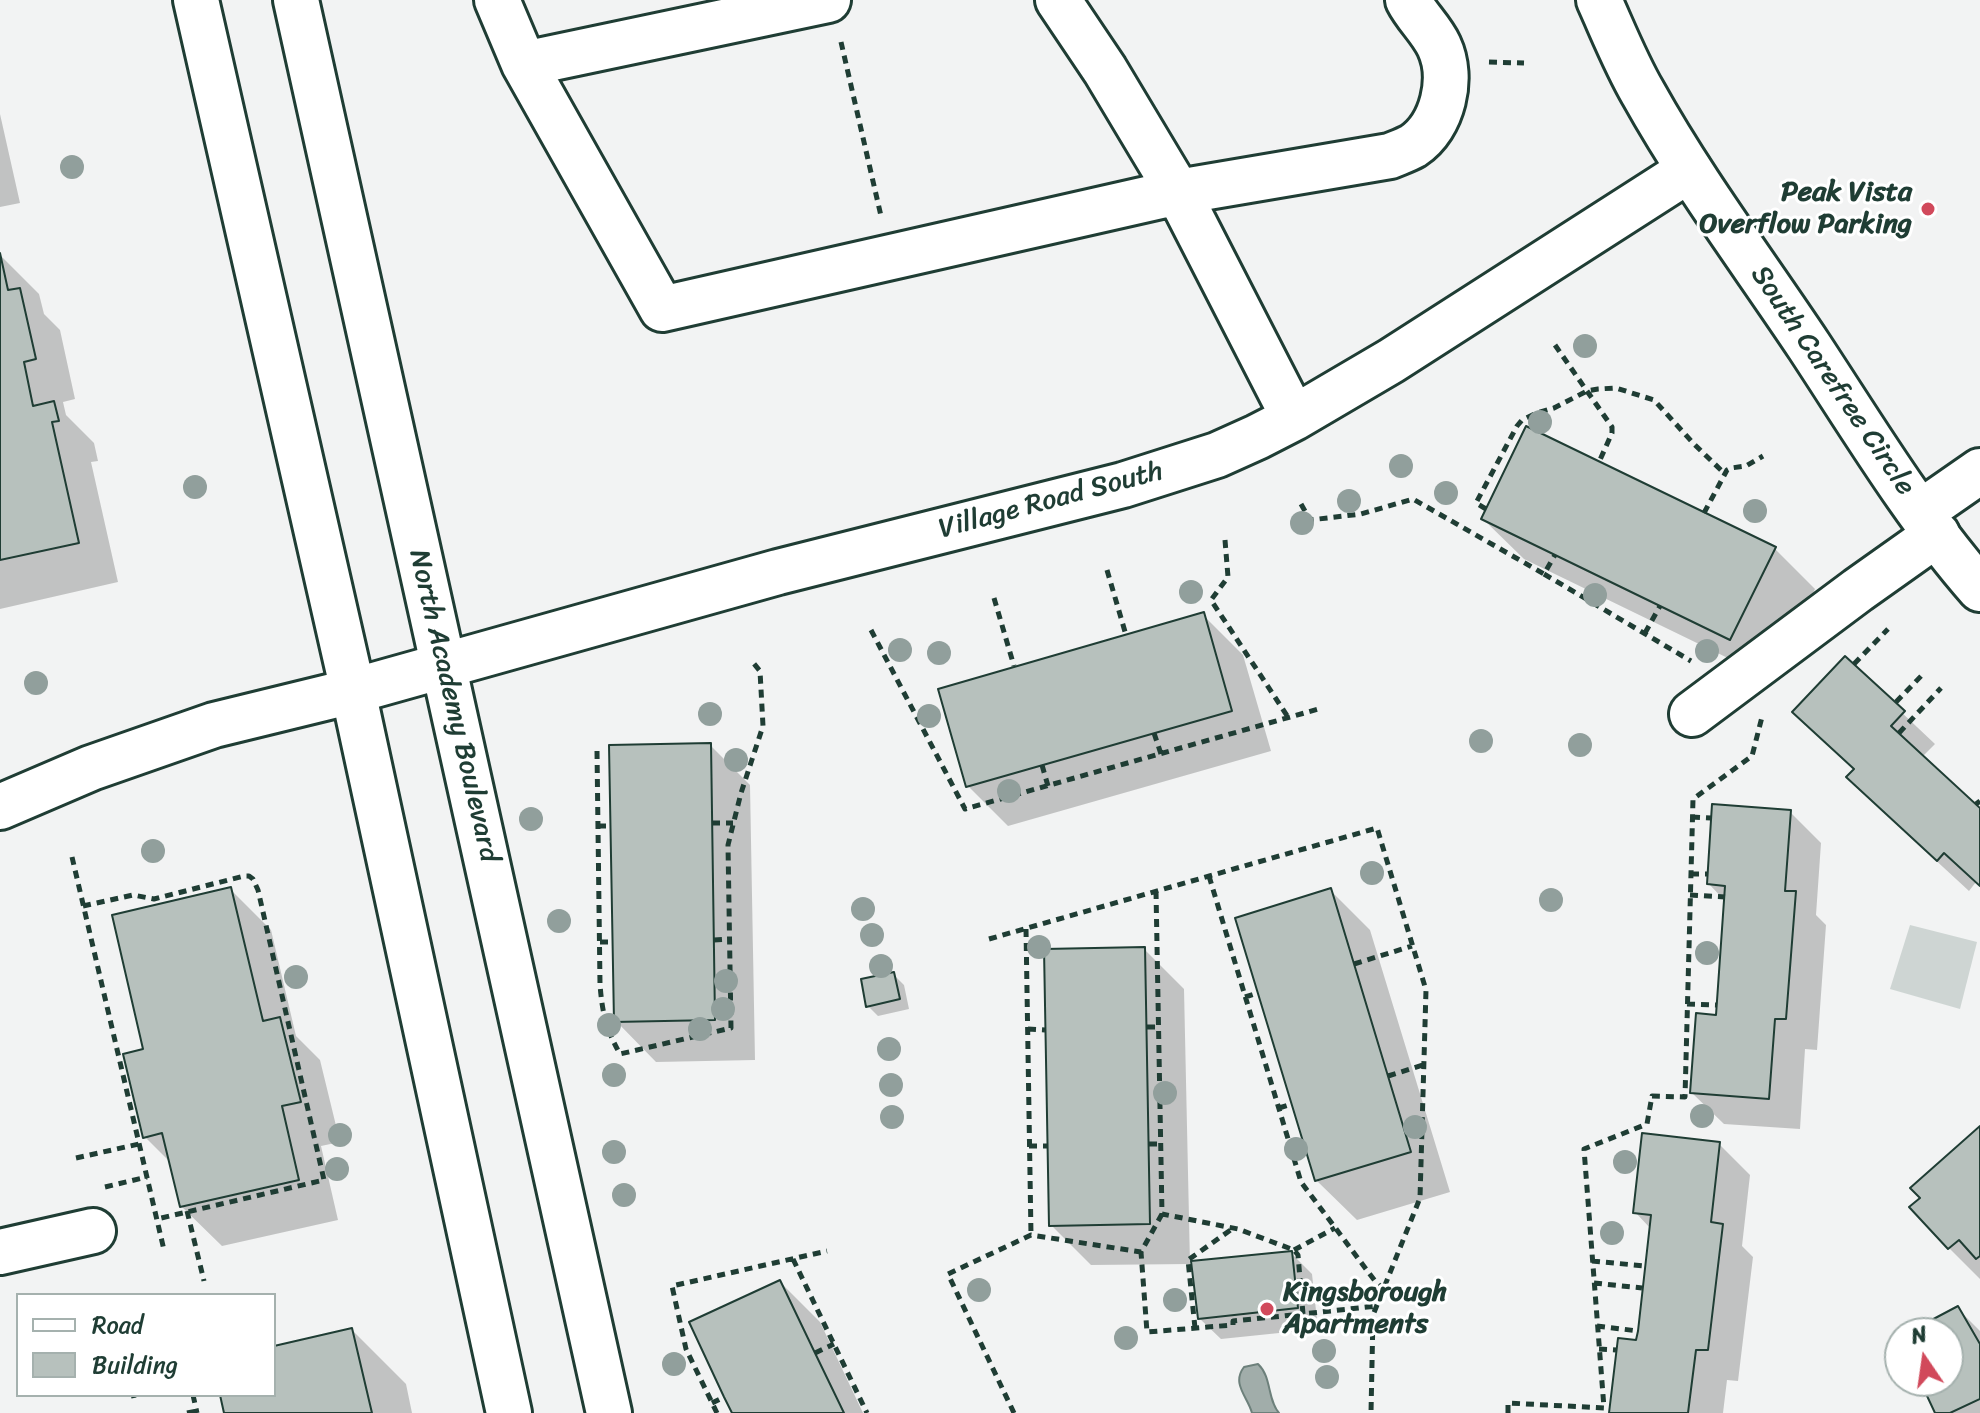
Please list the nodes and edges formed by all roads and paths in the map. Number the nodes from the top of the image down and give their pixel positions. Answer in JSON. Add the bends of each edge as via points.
{"nodes":[{"id":1,"x":196,"y":0,"type":"edge"},
{"id":2,"x":296,"y":0,"type":"edge"},
{"id":3,"x":497,"y":0,"type":"edge"},
{"id":4,"x":1058,"y":0,"type":"edge"},
{"id":5,"x":1408,"y":0,"type":"edge"},
{"id":6,"x":1599,"y":0,"type":"edge"},
{"id":7,"x":833,"y":14,"type":"edge"},
{"id":8,"x":1485,"y":62,"type":"dead end"},
{"id":9,"x":1524,"y":63,"type":"dead end"},
{"id":10,"x":524,"y":64,"type":"junction"},
{"id":11,"x":1689,"y":170,"type":"junction"},
{"id":12,"x":1178,"y":192,"type":"junction"},
{"id":13,"x":883,"y":225,"type":"dead end"},
{"id":14,"x":1555,"y":345,"type":"dead end"},
{"id":15,"x":1587,"y":391,"type":"junction"},
{"id":16,"x":1294,"y":418,"type":"junction"},
{"id":17,"x":1763,"y":456,"type":"dead end"},
{"id":18,"x":1599,"y":462,"type":"dead end"},
{"id":19,"x":1980,"y":471,"type":"edge"},
{"id":20,"x":1724,"y":473,"type":"junction"},
{"id":21,"x":1301,"y":504,"type":"dead end"},
{"id":22,"x":1486,"y":509,"type":"dead end"},
{"id":23,"x":1704,"y":513,"type":"dead end"},
{"id":24,"x":1929,"y":523,"type":"junction"},
{"id":25,"x":1225,"y":540,"type":"dead end"},
{"id":26,"x":1555,"y":555,"type":"dead end"},
{"id":27,"x":1107,"y":570,"type":"dead end"},
{"id":28,"x":1544,"y":574,"type":"junction"},
{"id":29,"x":1980,"y":589,"type":"edge"},
{"id":30,"x":994,"y":598,"type":"dead end"},
{"id":31,"x":1660,"y":606,"type":"dead end"},
{"id":32,"x":1888,"y":629,"type":"dead end"},
{"id":33,"x":871,"y":630,"type":"dead end"},
{"id":34,"x":1644,"y":633,"type":"junction"},
{"id":35,"x":1126,"y":635,"type":"dead end"},
{"id":36,"x":751,"y":660,"type":"dead end"},
{"id":37,"x":1694,"y":662,"type":"dead end"},
{"id":38,"x":1854,"y":664,"type":"dead end"},
{"id":39,"x":445,"y":666,"type":"junction"},
{"id":40,"x":1014,"y":666,"type":"dead end"},
{"id":41,"x":1925,"y":672,"type":"dead end"},
{"id":42,"x":1941,"y":688,"type":"dead end"},
{"id":43,"x":353,"y":691,"type":"junction"},
{"id":44,"x":1896,"y":702,"type":"dead end"},
{"id":45,"x":1322,"y":708,"type":"dead end"},
{"id":46,"x":1763,"y":711,"type":"dead end"},
{"id":47,"x":1692,"y":714,"type":"dead end"},
{"id":48,"x":1288,"y":717,"type":"junction"},
{"id":49,"x":1154,"y":733,"type":"dead end"},
{"id":50,"x":1899,"y":733,"type":"dead end"},
{"id":51,"x":597,"y":751,"type":"dead end"},
{"id":52,"x":1161,"y":754,"type":"junction"},
{"id":53,"x":1042,"y":765,"type":"dead end"},
{"id":54,"x":1048,"y":786,"type":"junction"},
{"id":55,"x":0,"y":807,"type":"edge"},
{"id":56,"x":1692,"y":817,"type":"junction"},
{"id":57,"x":1711,"y":818,"type":"dead end"},
{"id":58,"x":712,"y":823,"type":"dead end"},
{"id":59,"x":733,"y":823,"type":"junction"},
{"id":60,"x":598,"y":826,"type":"junction"},
{"id":61,"x":611,"y":826,"type":"dead end"},
{"id":62,"x":72,"y":857,"type":"dead end"},
{"id":63,"x":1691,"y":874,"type":"junction"},
{"id":64,"x":1707,"y":874,"type":"dead end"},
{"id":65,"x":1209,"y":876,"type":"junction"},
{"id":66,"x":1156,"y":891,"type":"junction"},
{"id":67,"x":1690,"y":895,"type":"junction"},
{"id":68,"x":1725,"y":897,"type":"dead end"},
{"id":69,"x":83,"y":906,"type":"junction"},
{"id":70,"x":1026,"y":929,"type":"junction"},
{"id":71,"x":729,"y":939,"type":"junction"},
{"id":72,"x":989,"y":939,"type":"dead end"},
{"id":73,"x":714,"y":940,"type":"dead end"},
{"id":74,"x":600,"y":942,"type":"junction"},
{"id":75,"x":612,"y":942,"type":"dead end"},
{"id":76,"x":1412,"y":946,"type":"junction"},
{"id":77,"x":1354,"y":964,"type":"dead end"},
{"id":78,"x":1258,"y":993,"type":"dead end"},
{"id":79,"x":1245,"y":997,"type":"junction"},
{"id":80,"x":1687,"y":1004,"type":"junction"},
{"id":81,"x":1717,"y":1005,"type":"dead end"},
{"id":82,"x":1147,"y":1027,"type":"dead end"},
{"id":83,"x":1158,"y":1027,"type":"junction"},
{"id":84,"x":1028,"y":1029,"type":"junction"},
{"id":85,"x":1045,"y":1030,"type":"dead end"},
{"id":86,"x":1423,"y":1065,"type":"junction"},
{"id":87,"x":1388,"y":1076,"type":"dead end"},
{"id":88,"x":1292,"y":1104,"type":"dead end"},
{"id":89,"x":1279,"y":1108,"type":"junction"},
{"id":90,"x":139,"y":1144,"type":"junction"},
{"id":91,"x":1149,"y":1144,"type":"dead end"},
{"id":92,"x":1160,"y":1144,"type":"junction"},
{"id":93,"x":1029,"y":1146,"type":"junction"},
{"id":94,"x":1048,"y":1146,"type":"dead end"},
{"id":95,"x":76,"y":1158,"type":"dead end"},
{"id":96,"x":147,"y":1177,"type":"junction"},
{"id":97,"x":95,"y":1210,"type":"joint"},
{"id":98,"x":187,"y":1211,"type":"junction"},
{"id":99,"x":1162,"y":1214,"type":"junction"},
{"id":100,"x":157,"y":1219,"type":"junction"},
{"id":101,"x":1335,"y":1228,"type":"junction"},
{"id":102,"x":1233,"y":1229,"type":"junction"},
{"id":103,"x":1031,"y":1235,"type":"junction"},
{"id":104,"x":164,"y":1250,"type":"dead end"},
{"id":105,"x":1294,"y":1250,"type":"junction"},
{"id":106,"x":827,"y":1251,"type":"dead end"},
{"id":107,"x":0,"y":1252,"type":"edge"},
{"id":108,"x":1141,"y":1252,"type":"junction"},
{"id":109,"x":793,"y":1259,"type":"junction"},
{"id":110,"x":1592,"y":1261,"type":"junction"},
{"id":111,"x":1645,"y":1266,"type":"dead end"},
{"id":112,"x":204,"y":1281,"type":"dead end"},
{"id":113,"x":1594,"y":1283,"type":"junction"},
{"id":114,"x":1642,"y":1288,"type":"dead end"},
{"id":115,"x":1383,"y":1289,"type":"junction"},
{"id":116,"x":1377,"y":1306,"type":"junction"},
{"id":117,"x":1303,"y":1314,"type":"junction"},
{"id":118,"x":1597,"y":1326,"type":"junction"},
{"id":119,"x":1195,"y":1328,"type":"junction"},
{"id":120,"x":1638,"y":1331,"type":"dead end"},
{"id":121,"x":834,"y":1344,"type":"junction"},
{"id":122,"x":1599,"y":1349,"type":"junction"},
{"id":123,"x":1616,"y":1350,"type":"dead end"},
{"id":124,"x":815,"y":1353,"type":"dead end"},
{"id":125,"x":724,"y":1397,"type":"dead end"},
{"id":126,"x":712,"y":1403,"type":"junction"},
{"id":127,"x":197,"y":1412,"type":"edge"},
{"id":128,"x":187,"y":1413,"type":"edge"},
{"id":129,"x":509,"y":1413,"type":"edge"},
{"id":130,"x":609,"y":1413,"type":"edge"},
{"id":131,"x":717,"y":1413,"type":"edge"},
{"id":132,"x":867,"y":1413,"type":"edge"},
{"id":133,"x":1014,"y":1413,"type":"edge"},
{"id":134,"x":1371,"y":1413,"type":"edge"},
{"id":135,"x":1508,"y":1413,"type":"edge"}],
"edges":[{"from":1,"to":43,"type":"main road"},
{"from":2,"to":39,"type":"main road","name":"North Academy Boulevard"},
{"from":3,"to":10,"type":"main road"},
{"from":4,"to":12,"type":"main road"},
{"from":5,"to":12,"type":"main road","via":[[1439,47],[1446,83],[1432,128],[1413,146],[1390,156]]},
{"from":6,"to":11,"type":"main road","name":"South Carefree Circle","via":[[1642,93]]},
{"from":7,"to":10,"type":"main road"},
{"from":7,"to":13,"type":"path"},
{"from":8,"to":9,"type":"path"},
{"from":10,"to":12,"type":"main road","via":[[662,309]]},
{"from":11,"to":16,"type":"main road","name":"Village Road South"},
{"from":11,"to":24,"type":"main road","name":"South Carefree Circle"},
{"from":12,"to":16,"type":"main road"},
{"from":14,"to":15,"type":"path"},
{"from":15,"to":18,"type":"path","via":[[1612,427]]},
{"from":15,"to":20,"type":"path","via":[[1616,388],[1654,400]]},
{"from":15,"to":22,"type":"path","via":[[1522,420],[1476,503]]},
{"from":16,"to":39,"type":"main road","name":"Village Road South","via":[[1217,455],[1123,485],[778,572]]},
{"from":17,"to":20,"type":"path"},
{"from":19,"to":24,"type":"main road"},
{"from":20,"to":23,"type":"path"},
{"from":21,"to":28,"type":"path","via":[[1310,520],[1361,514],[1413,499]]},
{"from":24,"to":29,"type":"main road","name":"South Carefree Circle"},
{"from":24,"to":47,"type":"main road","via":[[1858,590]]},
{"from":25,"to":48,"type":"path","via":[[1228,577],[1211,600]]},
{"from":26,"to":28,"type":"path"},
{"from":27,"to":35,"type":"path"},
{"from":28,"to":34,"type":"path"},
{"from":30,"to":40,"type":"path"},
{"from":31,"to":34,"type":"path"},
{"from":32,"to":38,"type":"path"},
{"from":33,"to":54,"type":"path","via":[[965,809]]},
{"from":34,"to":37,"type":"path"},
{"from":36,"to":59,"type":"path","via":[[760,671],[763,726]]},
{"from":39,"to":43,"type":"main road","name":"Village Road South"},
{"from":39,"to":130,"type":"main road","name":"North Academy Boulevard"},
{"from":41,"to":44,"type":"path"},
{"from":42,"to":50,"type":"path"},
{"from":43,"to":55,"type":"main road","name":"Village Road South","via":[[160,743]]},
{"from":43,"to":129,"type":"main road"},
{"from":45,"to":48,"type":"path"},
{"from":46,"to":56,"type":"path","via":[[1752,756],[1693,799]]},
{"from":48,"to":52,"type":"path"},
{"from":49,"to":52,"type":"path"},
{"from":51,"to":60,"type":"path"},
{"from":52,"to":54,"type":"path"},
{"from":53,"to":54,"type":"path"},
{"from":56,"to":57,"type":"path"},
{"from":56,"to":63,"type":"path"},
{"from":58,"to":59,"type":"path"},
{"from":59,"to":71,"type":"path","via":[[728,845]]},
{"from":60,"to":61,"type":"path"},
{"from":60,"to":74,"type":"path"},
{"from":62,"to":69,"type":"path"},
{"from":63,"to":64,"type":"path"},
{"from":63,"to":67,"type":"path"},
{"from":65,"to":66,"type":"path"},
{"from":65,"to":76,"type":"path","via":[[1377,828]]},
{"from":65,"to":79,"type":"path"},
{"from":66,"to":70,"type":"path"},
{"from":66,"to":83,"type":"path"},
{"from":67,"to":68,"type":"path"},
{"from":67,"to":80,"type":"path"},
{"from":69,"to":90,"type":"path"},
{"from":69,"to":98,"type":"path","via":[[133,895],[154,899],[244,876],[255,883],[324,1180]]},
{"from":70,"to":72,"type":"path"},
{"from":70,"to":84,"type":"path"},
{"from":71,"to":73,"type":"path"},
{"from":71,"to":74,"type":"path","via":[[731,1028],[620,1054],[602,1012]]},
{"from":74,"to":75,"type":"path"},
{"from":76,"to":77,"type":"path"},
{"from":76,"to":86,"type":"path","via":[[1426,990]]},
{"from":78,"to":79,"type":"path"},
{"from":79,"to":89,"type":"path"},
{"from":80,"to":81,"type":"path"},
{"from":80,"to":110,"type":"path","via":[[1685,1097],[1652,1096],[1647,1124],[1584,1149]]},
{"from":82,"to":83,"type":"path"},
{"from":83,"to":92,"type":"path"},
{"from":84,"to":85,"type":"path"},
{"from":84,"to":93,"type":"path"},
{"from":86,"to":87,"type":"path"},
{"from":86,"to":115,"type":"path","via":[[1420,1198]]},
{"from":88,"to":89,"type":"path"},
{"from":89,"to":101,"type":"path","via":[[1301,1182]]},
{"from":90,"to":95,"type":"path"},
{"from":90,"to":96,"type":"path"},
{"from":91,"to":92,"type":"path"},
{"from":92,"to":99,"type":"path"},
{"from":93,"to":94,"type":"path"},
{"from":93,"to":103,"type":"path"},
{"from":96,"to":97,"type":"path"},
{"from":96,"to":100,"type":"path"},
{"from":97,"to":107,"type":"main road"},
{"from":98,"to":100,"type":"path"},
{"from":98,"to":112,"type":"path"},
{"from":99,"to":102,"type":"path"},
{"from":99,"to":108,"type":"path"},
{"from":100,"to":104,"type":"path"},
{"from":101,"to":105,"type":"path"},
{"from":101,"to":115,"type":"path"},
{"from":102,"to":105,"type":"path"},
{"from":102,"to":119,"type":"path","via":[[1188,1260]]},
{"from":103,"to":108,"type":"path"},
{"from":103,"to":133,"type":"path","via":[[948,1274]]},
{"from":105,"to":117,"type":"path"},
{"from":106,"to":109,"type":"path"},
{"from":108,"to":119,"type":"path","via":[[1147,1332]]},
{"from":109,"to":121,"type":"path"},
{"from":109,"to":126,"type":"path","via":[[672,1286],[686,1349]]},
{"from":110,"to":111,"type":"path"},
{"from":110,"to":113,"type":"path"},
{"from":113,"to":114,"type":"path"},
{"from":113,"to":118,"type":"path"},
{"from":115,"to":116,"type":"path"},
{"from":116,"to":117,"type":"path"},
{"from":116,"to":134,"type":"path"},
{"from":117,"to":119,"type":"path"},
{"from":118,"to":120,"type":"path"},
{"from":118,"to":122,"type":"path"},
{"from":121,"to":124,"type":"path"},
{"from":121,"to":132,"type":"path"},
{"from":122,"to":123,"type":"path"},
{"from":122,"to":135,"type":"path","via":[[1604,1408],[1508,1403]]},
{"from":125,"to":126,"type":"path"},
{"from":126,"to":131,"type":"path"},
{"from":127,"to":128,"type":"path"}]}
